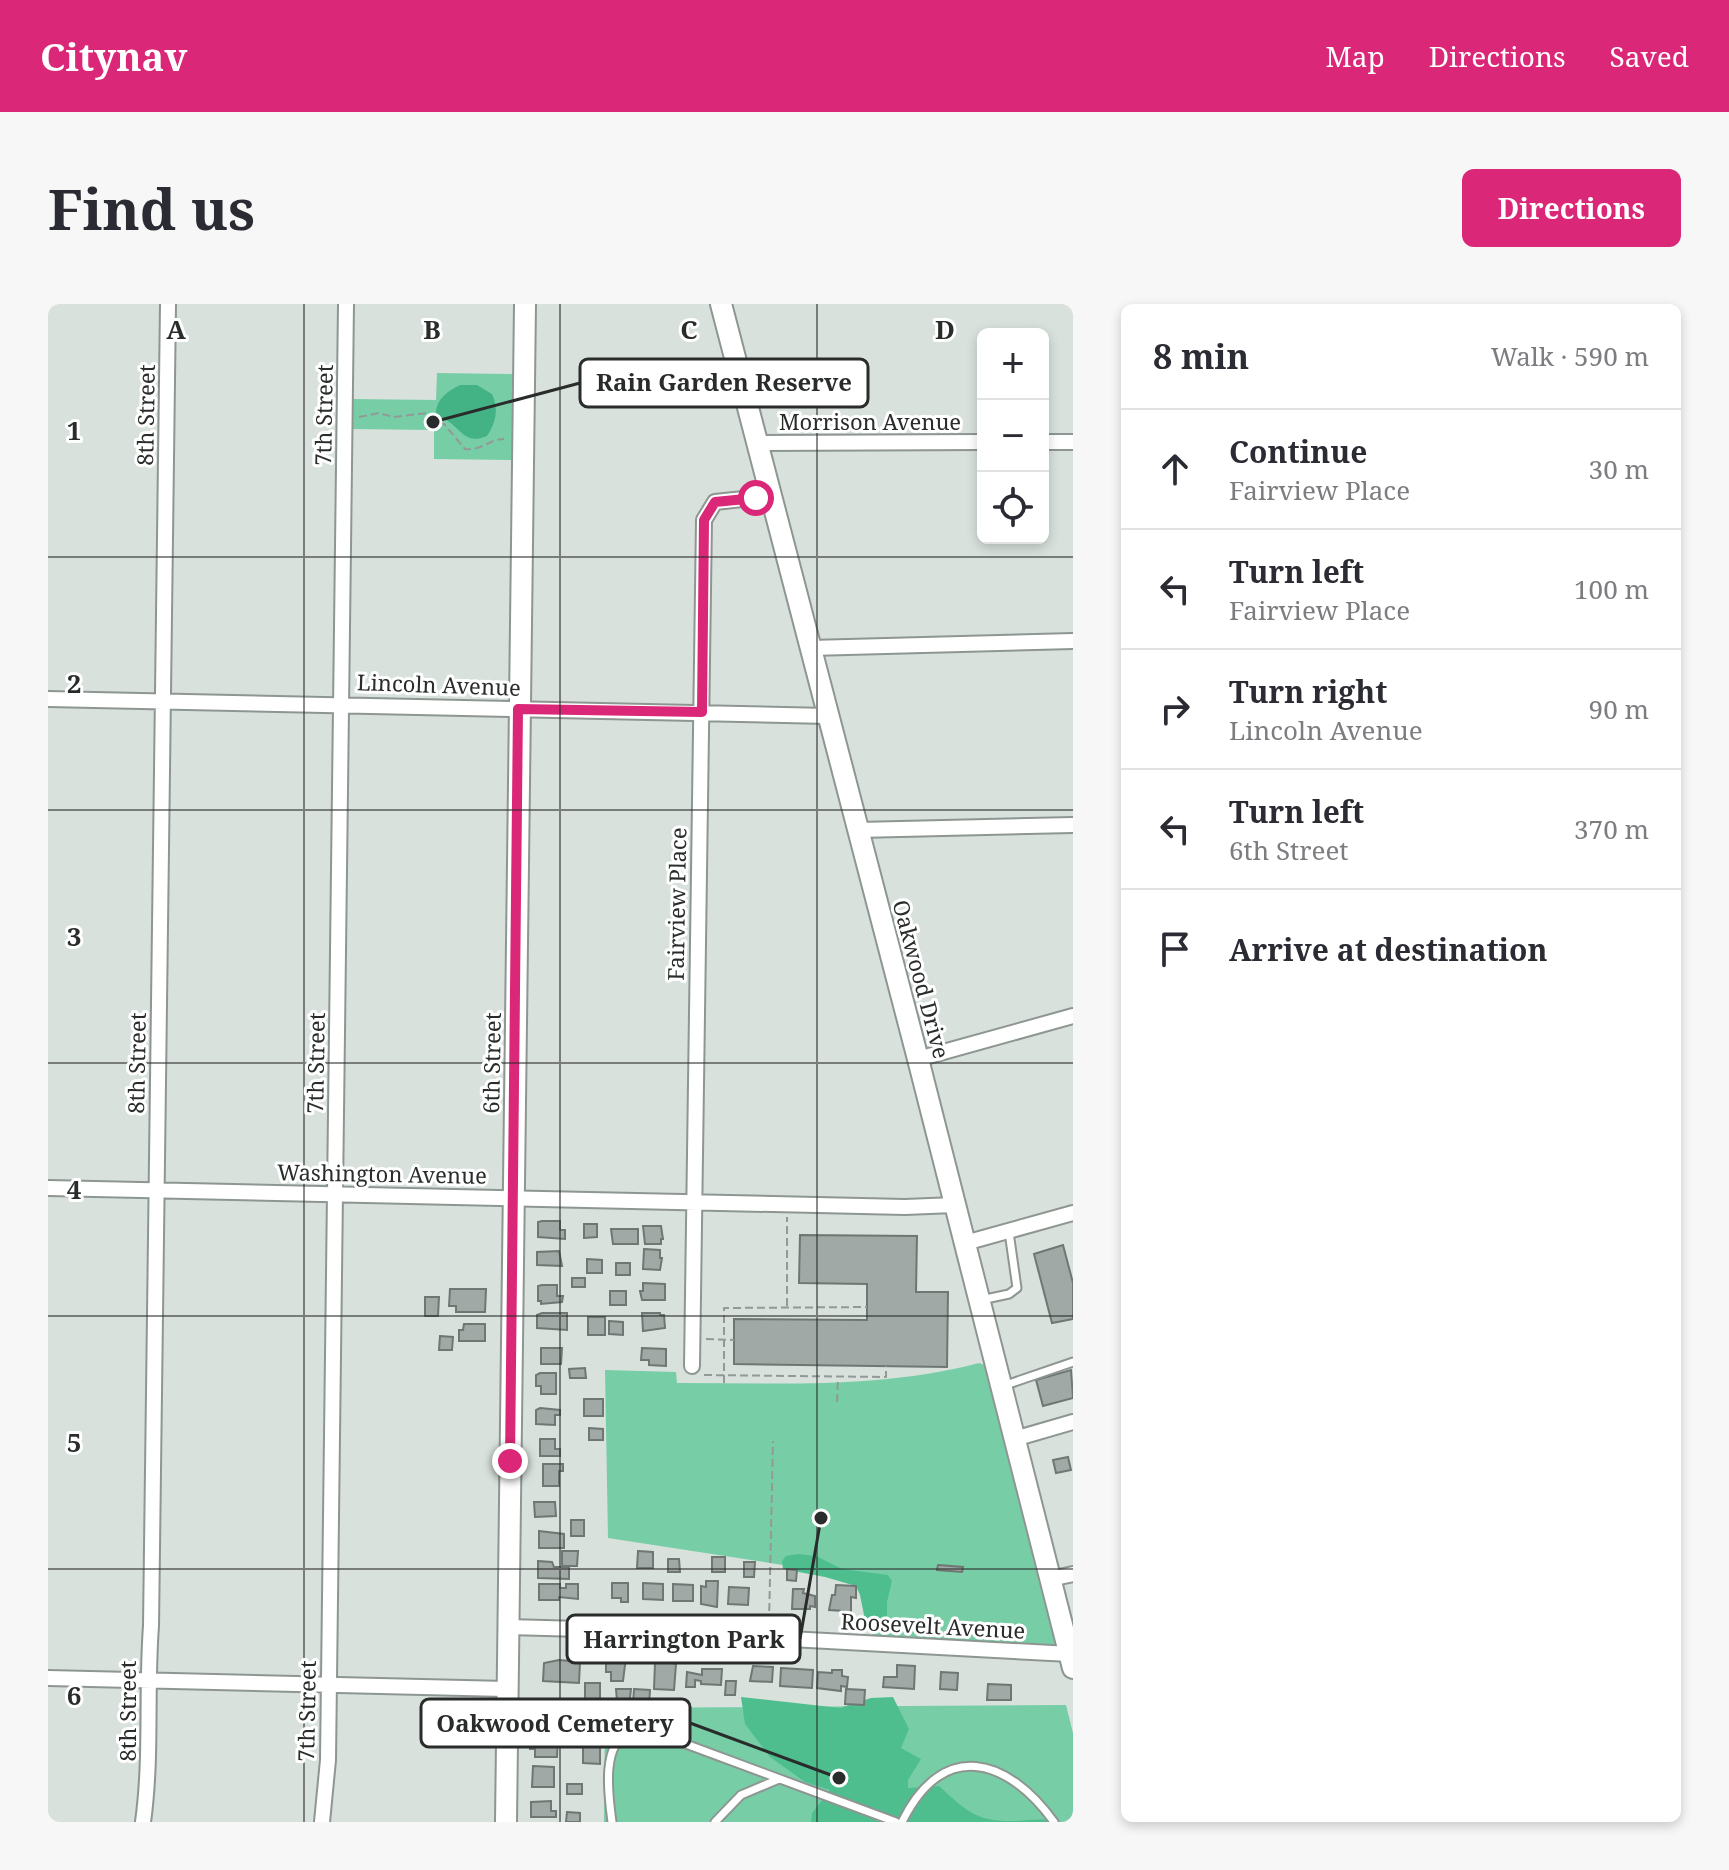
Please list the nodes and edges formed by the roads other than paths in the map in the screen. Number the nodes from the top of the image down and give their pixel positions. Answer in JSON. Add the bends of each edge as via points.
{"nodes":[{"id":1,"x":168,"y":304,"type":"edge"},
{"id":2,"x":346,"y":304,"type":"edge"},
{"id":3,"x":525,"y":304,"type":"edge"},
{"id":4,"x":721,"y":304,"type":"edge"},
{"id":5,"x":977,"y":442,"type":"edge"},
{"id":6,"x":1049,"y":442,"type":"edge"},
{"id":7,"x":1073,"y":442,"type":"edge"},
{"id":8,"x":758,"y":443,"type":"junction"},
{"id":9,"x":771,"y":496,"type":"junction"},
{"id":10,"x":1073,"y":641,"type":"edge"},
{"id":11,"x":810,"y":648,"type":"junction"},
{"id":12,"x":48,"y":699,"type":"edge"},
{"id":13,"x":164,"y":700,"type":"junction"},
{"id":14,"x":341,"y":703,"type":"junction"},
{"id":15,"x":518,"y":709,"type":"junction"},
{"id":16,"x":702,"y":712,"type":"junction"},
{"id":17,"x":828,"y":716,"type":"junction"},
{"id":18,"x":1073,"y":825,"type":"edge"},
{"id":19,"x":858,"y":830,"type":"junction"},
{"id":20,"x":1073,"y":1016,"type":"edge"},
{"id":21,"x":918,"y":1059,"type":"junction"},
{"id":22,"x":48,"y":1188,"type":"edge"},
{"id":23,"x":157,"y":1190,"type":"junction"},
{"id":24,"x":335,"y":1193,"type":"junction"},
{"id":25,"x":513,"y":1198,"type":"junction"},
{"id":26,"x":695,"y":1202,"type":"junction"},
{"id":27,"x":955,"y":1205,"type":"junction"},
{"id":28,"x":1073,"y":1213,"type":"edge"},
{"id":29,"x":1009,"y":1232,"type":"junction"},
{"id":30,"x":965,"y":1243,"type":"junction"},
{"id":31,"x":979,"y":1301,"type":"junction"},
{"id":32,"x":1073,"y":1362,"type":"edge"},
{"id":33,"x":694,"y":1370,"type":"road end"},
{"id":34,"x":1001,"y":1387,"type":"junction"},
{"id":35,"x":1073,"y":1422,"type":"edge"},
{"id":36,"x":1014,"y":1439,"type":"junction"},
{"id":37,"x":1073,"y":1574,"type":"edge"},
{"id":38,"x":1050,"y":1579,"type":"junction"},
{"id":39,"x":506,"y":1627,"type":"junction"},
{"id":40,"x":1071,"y":1661,"type":"edge"},
{"id":41,"x":48,"y":1678,"type":"edge"},
{"id":42,"x":147,"y":1679,"type":"junction"},
{"id":43,"x":329,"y":1683,"type":"junction"},
{"id":44,"x":506,"y":1689,"type":"junction"},
{"id":45,"x":782,"y":1779,"type":"junction"},
{"id":46,"x":143,"y":1822,"type":"edge"},
{"id":47,"x":322,"y":1822,"type":"edge"},
{"id":48,"x":506,"y":1822,"type":"edge"},
{"id":49,"x":612,"y":1822,"type":"edge"},
{"id":50,"x":715,"y":1822,"type":"edge"},
{"id":51,"x":899,"y":1822,"type":"edge"},
{"id":52,"x":1054,"y":1822,"type":"edge"}],
"edges":[{"from":1,"to":13,"type":"street","name":"8th Street"},
{"from":2,"to":14,"type":"street","name":"7th Street"},
{"from":3,"to":15,"type":"street","name":"6th Street"},
{"from":4,"to":8,"type":"street","name":"Oakwood Drive"},
{"from":5,"to":8,"type":"street","name":"Morrison Avenue"},
{"from":6,"to":7,"type":"street"},
{"from":8,"to":9,"type":"street","name":"Oakwood Drive"},
{"from":9,"to":11,"type":"street","name":"Oakwood Drive"},
{"from":9,"to":16,"type":"street","name":"Fairview Place","via":[[715,502],[704,520]]},
{"from":10,"to":11,"type":"street"},
{"from":11,"to":17,"type":"street","name":"Oakwood Drive"},
{"from":12,"to":13,"type":"street","name":"Lincoln Avenue"},
{"from":13,"to":14,"type":"street","name":"Lincoln Avenue"},
{"from":13,"to":23,"type":"street","name":"8th Street"},
{"from":14,"to":15,"type":"street","name":"Lincoln Avenue"},
{"from":14,"to":24,"type":"street","name":"7th Street"},
{"from":15,"to":16,"type":"street","name":"Lincoln Avenue"},
{"from":15,"to":25,"type":"street","name":"6th Street"},
{"from":16,"to":17,"type":"street","name":"Lincoln Avenue"},
{"from":16,"to":26,"type":"street","name":"Fairview Place"},
{"from":17,"to":19,"type":"street","name":"Oakwood Drive"},
{"from":18,"to":19,"type":"street"},
{"from":19,"to":21,"type":"street","name":"Oakwood Drive"},
{"from":20,"to":21,"type":"street"},
{"from":21,"to":27,"type":"street","name":"Oakwood Drive"},
{"from":22,"to":23,"type":"street","name":"Washington Avenue"},
{"from":23,"to":24,"type":"street","name":"Washington Avenue"},
{"from":23,"to":42,"type":"street","name":"8th Street"},
{"from":24,"to":25,"type":"street","name":"Washington Avenue"},
{"from":24,"to":43,"type":"street","name":"7th Street"},
{"from":25,"to":26,"type":"street","name":"Washington Avenue"},
{"from":25,"to":39,"type":"street","name":"6th Street"},
{"from":26,"to":27,"type":"street","name":"Washington Avenue"},
{"from":26,"to":33,"type":"street","name":"Fairview Place"},
{"from":27,"to":30,"type":"street","name":"Oakwood Drive"},
{"from":28,"to":29,"type":"street"},
{"from":29,"to":30,"type":"street"},
{"from":29,"to":31,"type":"lane","via":[[1017,1288]]},
{"from":30,"to":31,"type":"street","name":"Oakwood Drive"},
{"from":31,"to":34,"type":"street","name":"Oakwood Drive"},
{"from":32,"to":34,"type":"lane"},
{"from":34,"to":36,"type":"street","name":"Oakwood Drive"},
{"from":35,"to":36,"type":"street"},
{"from":36,"to":38,"type":"street","name":"Oakwood Drive"},
{"from":37,"to":38,"type":"street"},
{"from":38,"to":40,"type":"street","name":"Oakwood Drive"},
{"from":39,"to":40,"type":"street","name":"Roosevelt Avenue","via":[[768,1638]]},
{"from":39,"to":44,"type":"street","name":"6th Street"},
{"from":41,"to":42,"type":"street"},
{"from":42,"to":43,"type":"street"},
{"from":42,"to":46,"type":"street","name":"8th Street","via":[[149,1768]]},
{"from":43,"to":44,"type":"street"},
{"from":43,"to":47,"type":"street","name":"7th Street"},
{"from":44,"to":48,"type":"street","name":"6th Street"},
{"from":45,"to":49,"type":"lane","via":[[655,1734],[631,1734],[620,1738],[612,1750]]},
{"from":45,"to":50,"type":"lane","via":[[741,1795]]},
{"from":45,"to":51,"type":"lane"},
{"from":51,"to":52,"type":"lane","via":[[923,1788],[944,1772],[968,1765],[1000,1773],[1024,1788]]}]}
